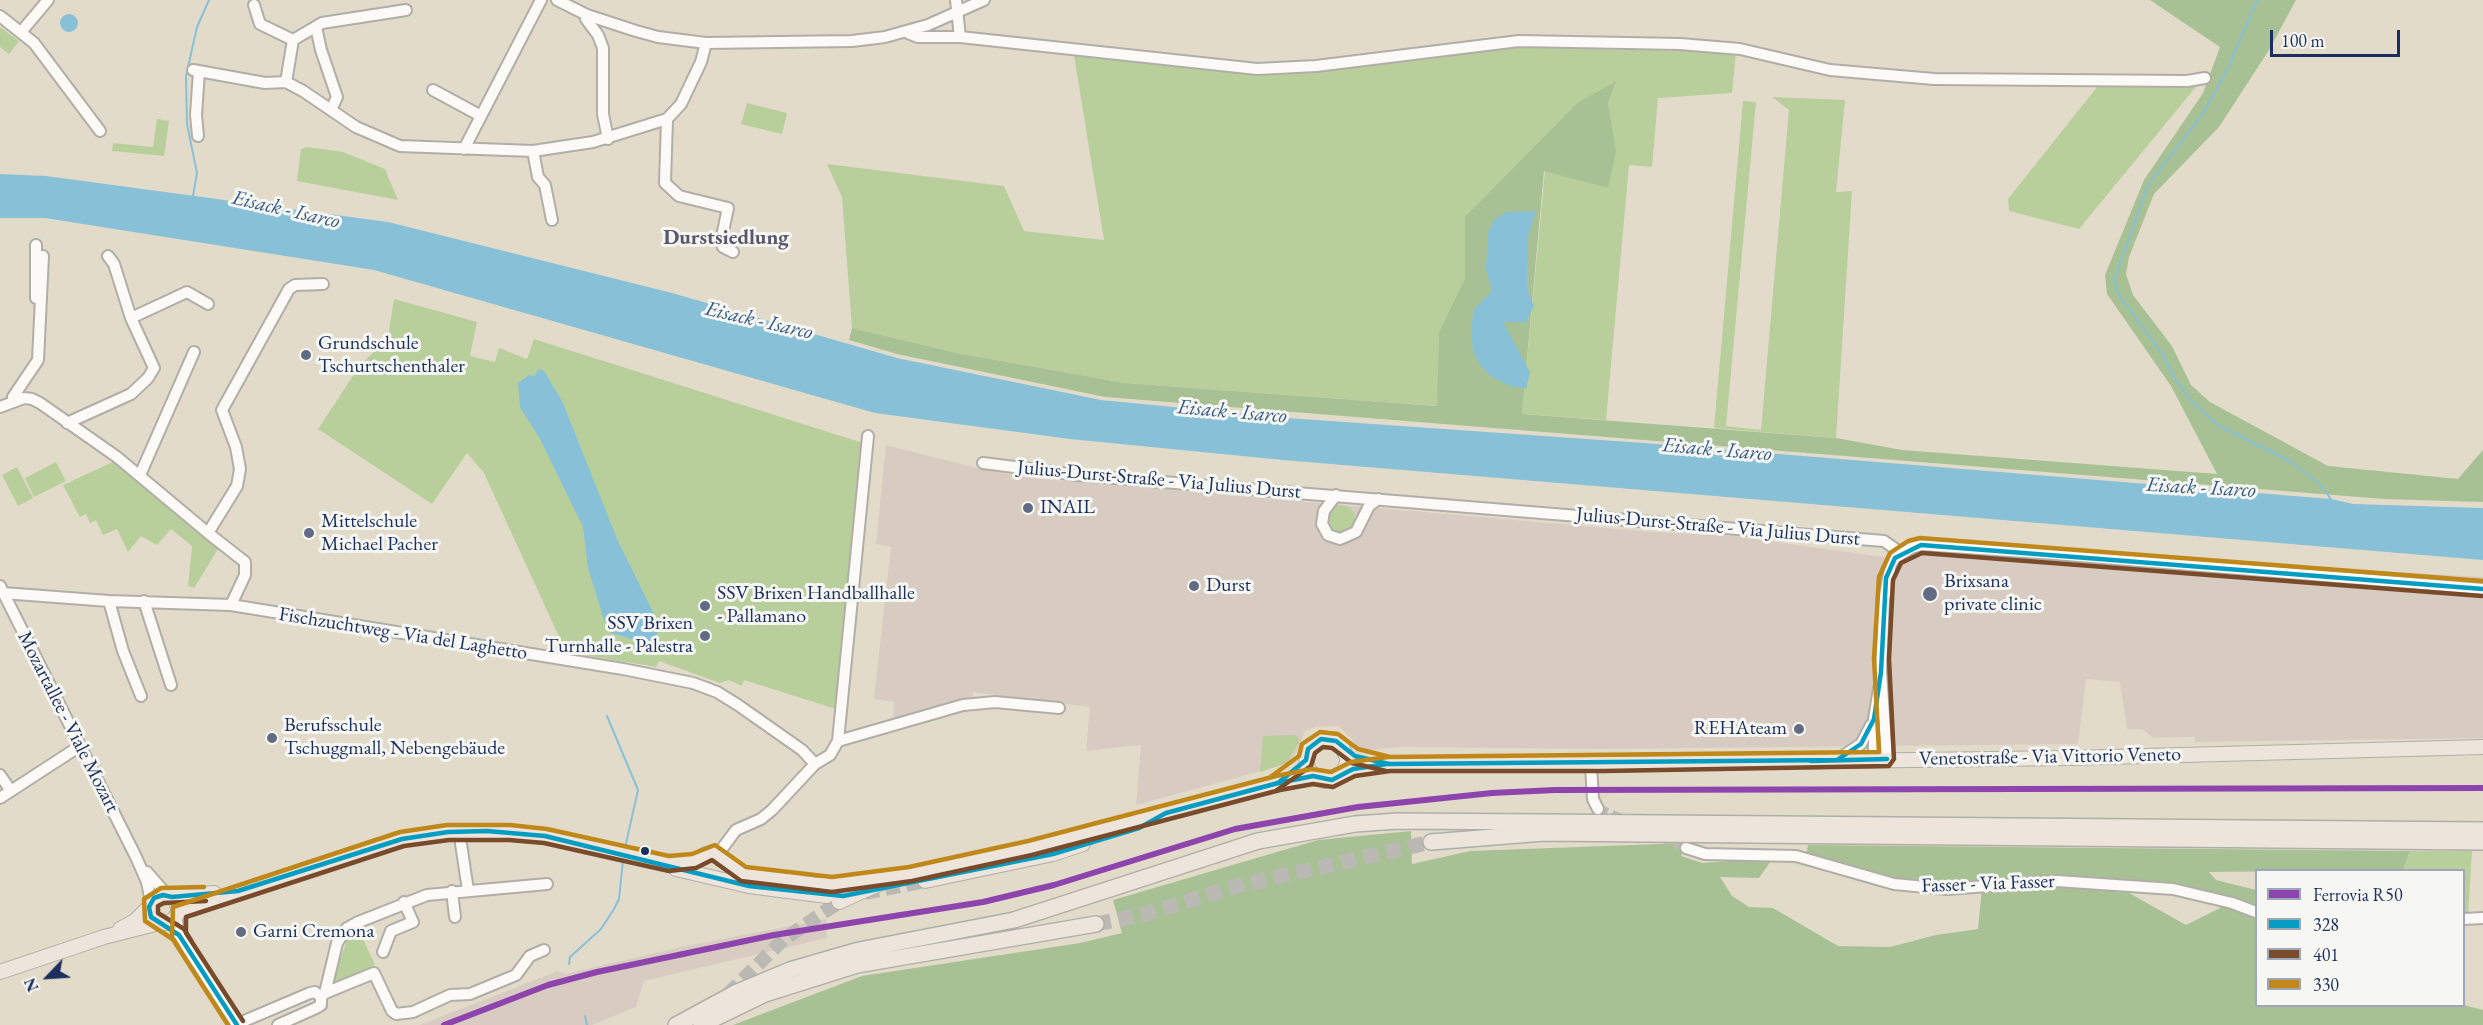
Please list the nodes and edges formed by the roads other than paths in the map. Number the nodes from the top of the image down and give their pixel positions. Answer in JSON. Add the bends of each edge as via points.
{"nodes":[{"id":1,"x":48,"y":0,"type":"edge"},
{"id":2,"x":541,"y":0,"type":"edge"},
{"id":3,"x":557,"y":0,"type":"edge"},
{"id":4,"x":956,"y":0,"type":"edge"},
{"id":5,"x":984,"y":0,"type":"edge"},
{"id":6,"x":254,"y":5,"type":"dead end"},
{"id":7,"x":406,"y":10,"type":"dead end"},
{"id":8,"x":958,"y":12,"type":"junction"},
{"id":9,"x":587,"y":15,"type":"junction"},
{"id":10,"x":0,"y":16,"type":"edge"},
{"id":11,"x":316,"y":27,"type":"junction"},
{"id":12,"x":21,"y":32,"type":"junction"},
{"id":13,"x":908,"y":33,"type":"junction"},
{"id":14,"x":960,"y":37,"type":"junction"},
{"id":15,"x":292,"y":40,"type":"junction"},
{"id":16,"x":706,"y":43,"type":"junction"},
{"id":17,"x":2205,"y":78,"type":"dead end"},
{"id":18,"x":286,"y":82,"type":"junction"},
{"id":19,"x":433,"y":90,"type":"dead end"},
{"id":20,"x":331,"y":110,"type":"junction"},
{"id":21,"x":481,"y":116,"type":"junction"},
{"id":22,"x":668,"y":119,"type":"junction"},
{"id":23,"x":100,"y":131,"type":"dead end"},
{"id":24,"x":198,"y":136,"type":"dead end"},
{"id":25,"x":608,"y":139,"type":"junction"},
{"id":26,"x":464,"y":149,"type":"junction"},
{"id":27,"x":533,"y":151,"type":"junction"},
{"id":28,"x":552,"y":220,"type":"dead end"},
{"id":29,"x":36,"y":245,"type":"dead end"},
{"id":30,"x":733,"y":252,"type":"dead end"},
{"id":31,"x":43,"y":256,"type":"dead end"},
{"id":32,"x":108,"y":256,"type":"dead end"},
{"id":33,"x":323,"y":284,"type":"dead end"},
{"id":34,"x":208,"y":304,"type":"dead end"},
{"id":35,"x":131,"y":318,"type":"junction"},
{"id":36,"x":194,"y":352,"type":"dead end"},
{"id":37,"x":32,"y":367,"type":"junction"},
{"id":38,"x":14,"y":402,"type":"junction"},
{"id":39,"x":0,"y":407,"type":"edge"},
{"id":40,"x":67,"y":423,"type":"junction"},
{"id":41,"x":868,"y":436,"type":"dead end"},
{"id":42,"x":982,"y":463,"type":"dead end"},
{"id":43,"x":140,"y":475,"type":"junction"},
{"id":44,"x":1336,"y":495,"type":"junction"},
{"id":45,"x":1353,"y":497,"type":"junction"},
{"id":46,"x":1378,"y":499,"type":"junction"},
{"id":47,"x":1359,"y":523,"type":"junction"},
{"id":48,"x":208,"y":532,"type":"junction"},
{"id":49,"x":1901,"y":553,"type":"junction"},
{"id":50,"x":2483,"y":589,"type":"edge"},
{"id":51,"x":2,"y":590,"type":"edge"},
{"id":52,"x":109,"y":601,"type":"junction"},
{"id":53,"x":144,"y":602,"type":"junction"},
{"id":54,"x":231,"y":605,"type":"junction"},
{"id":55,"x":1881,"y":672,"type":"junction"},
{"id":56,"x":171,"y":685,"type":"dead end"},
{"id":57,"x":141,"y":696,"type":"dead end"},
{"id":58,"x":1059,"y":708,"type":"dead end"},
{"id":59,"x":1874,"y":719,"type":"junction"},
{"id":60,"x":838,"y":741,"type":"junction"},
{"id":61,"x":80,"y":746,"type":"junction"},
{"id":62,"x":2483,"y":747,"type":"edge"},
{"id":63,"x":1347,"y":752,"type":"junction"},
{"id":64,"x":1881,"y":759,"type":"junction"},
{"id":65,"x":1306,"y":760,"type":"junction"},
{"id":66,"x":1837,"y":760,"type":"junction"},
{"id":67,"x":815,"y":764,"type":"junction"},
{"id":68,"x":1389,"y":764,"type":"junction"},
{"id":69,"x":1591,"y":765,"type":"junction"},
{"id":70,"x":1343,"y":773,"type":"junction"},
{"id":71,"x":0,"y":775,"type":"edge"},
{"id":72,"x":1313,"y":776,"type":"junction"},
{"id":73,"x":1278,"y":783,"type":"junction"},
{"id":74,"x":10,"y":791,"type":"junction"},
{"id":75,"x":0,"y":798,"type":"edge"},
{"id":76,"x":1599,"y":808,"type":"dead end"},
{"id":77,"x":1166,"y":813,"type":"junction"},
{"id":78,"x":2483,"y":830,"type":"edge"},
{"id":79,"x":1431,"y":842,"type":"tunnel mouth"},
{"id":80,"x":2483,"y":842,"type":"edge"},
{"id":81,"x":461,"y":844,"type":"dead end"},
{"id":82,"x":1686,"y":848,"type":"tunnel mouth"},
{"id":83,"x":136,"y":857,"type":"junction"},
{"id":84,"x":721,"y":857,"type":"junction"},
{"id":85,"x":701,"y":866,"type":"junction"},
{"id":86,"x":910,"y":874,"type":"junction"},
{"id":87,"x":717,"y":877,"type":"junction"},
{"id":88,"x":925,"y":881,"type":"tunnel mouth"},
{"id":89,"x":546,"y":884,"type":"dead end"},
{"id":90,"x":468,"y":890,"type":"junction"},
{"id":91,"x":238,"y":891,"type":"junction"},
{"id":92,"x":452,"y":891,"type":"junction"},
{"id":93,"x":169,"y":896,"type":"junction"},
{"id":94,"x":404,"y":902,"type":"junction"},
{"id":95,"x":150,"y":904,"type":"junction"},
{"id":96,"x":2255,"y":912,"type":"edge"},
{"id":97,"x":455,"y":917,"type":"dead end"},
{"id":98,"x":2483,"y":918,"type":"edge"},
{"id":99,"x":169,"y":919,"type":"junction"},
{"id":100,"x":2465,"y":919,"type":"edge"},
{"id":101,"x":1096,"y":924,"type":"tunnel mouth"},
{"id":102,"x":104,"y":937,"type":"junction"},
{"id":103,"x":544,"y":950,"type":"dead end"},
{"id":104,"x":383,"y":952,"type":"dead end"},
{"id":105,"x":0,"y":972,"type":"edge"},
{"id":106,"x":323,"y":995,"type":"junction"},
{"id":107,"x":237,"y":1025,"type":"edge"},
{"id":108,"x":278,"y":1025,"type":"edge"},
{"id":109,"x":676,"y":1025,"type":"edge"},
{"id":110,"x":701,"y":1025,"type":"edge"}],
"edges":[{"from":1,"to":12,"type":"street"},
{"from":2,"to":21,"type":"street"},
{"from":3,"to":9,"type":"street"},
{"from":4,"to":8,"type":"street"},
{"from":5,"to":8,"type":"street"},
{"from":6,"to":15,"type":"street","via":[[260,24]]},
{"from":7,"to":11,"type":"street"},
{"from":8,"to":13,"type":"street"},
{"from":8,"to":14,"type":"street"},
{"from":9,"to":16,"type":"street","via":[[658,37]]},
{"from":9,"to":25,"type":"street","via":[[603,48],[603,114]]},
{"from":10,"to":12,"type":"street"},
{"from":11,"to":15,"type":"street"},
{"from":11,"to":20,"type":"street","via":[[337,97]]},
{"from":12,"to":23,"type":"street","via":[[34,43]]},
{"from":13,"to":14,"type":"street","via":[[918,37]]},
{"from":13,"to":16,"type":"street","via":[[852,41]]},
{"from":14,"to":17,"type":"street","via":[[1257,69],[1316,66],[1519,41],[1740,48],[1830,70],[1934,79]]},
{"from":15,"to":18,"type":"street"},
{"from":16,"to":22,"type":"street","via":[[681,104]]},
{"from":18,"to":20,"type":"street"},
{"from":18,"to":24,"type":"street","via":[[265,83],[196,70]]},
{"from":19,"to":21,"type":"street"},
{"from":20,"to":26,"type":"street","via":[[400,147]]},
{"from":21,"to":26,"type":"street"},
{"from":22,"to":25,"type":"street"},
{"from":22,"to":30,"type":"street","via":[[664,178],[668,187],[679,196],[728,208],[721,242]]},
{"from":25,"to":27,"type":"street"},
{"from":26,"to":27,"type":"street"},
{"from":27,"to":28,"type":"street"},
{"from":29,"to":37,"type":"street","via":[[37,310]]},
{"from":31,"to":37,"type":"street","via":[[38,360]]},
{"from":32,"to":35,"type":"street"},
{"from":33,"to":48,"type":"street","via":[[295,285],[289,289],[222,410],[240,469],[237,486]]},
{"from":34,"to":35,"type":"street","via":[[187,292]]},
{"from":35,"to":40,"type":"street","via":[[153,362],[148,378],[120,400]]},
{"from":36,"to":43,"type":"street"},
{"from":37,"to":38,"type":"street"},
{"from":38,"to":39,"type":"street"},
{"from":38,"to":40,"type":"street","via":[[32,399]]},
{"from":40,"to":43,"type":"street"},
{"from":41,"to":60,"type":"street"},
{"from":42,"to":44,"type":"street","name":"Julius-Durst-Straße - Via Julius Durst","via":[[1077,475]]},
{"from":43,"to":48,"type":"street"},
{"from":44,"to":45,"type":"street","name":"Julius-Durst-Straße - Via Julius Durst"},
{"from":44,"to":47,"type":"street","name":"Julius-Durst-Straße - Via Julius Durst","via":[[1324,511],[1324,530],[1334,538],[1346,538],[1356,532]]},
{"from":45,"to":46,"type":"street","name":"Julius-Durst-Straße - Via Julius Durst"},
{"from":45,"to":47,"type":"street"},
{"from":46,"to":47,"type":"street","name":"Julius-Durst-Straße - Via Julius Durst","via":[[1368,506]]},
{"from":46,"to":49,"type":"street","name":"Julius-Durst-Straße - Via Julius Durst","via":[[1884,541]]},
{"from":48,"to":54,"type":"street","via":[[244,562],[245,575]]},
{"from":49,"to":50,"type":"street","via":[[1921,546],[1958,547]]},
{"from":49,"to":55,"type":"street","via":[[1886,578]]},
{"from":51,"to":52,"type":"street","name":"Fischzuchtweg - Via del Laghetto"},
{"from":51,"to":61,"type":"street","name":"Mozartallee - Viale Mozart"},
{"from":52,"to":53,"type":"street","name":"Fischzuchtweg - Via del Laghetto"},
{"from":52,"to":57,"type":"street"},
{"from":53,"to":54,"type":"street","name":"Fischzuchtweg - Via del Laghetto"},
{"from":53,"to":56,"type":"street"},
{"from":54,"to":67,"type":"street","name":"Fischzuchtweg - Via del Laghetto","via":[[693,683],[738,705],[802,750]]},
{"from":55,"to":59,"type":"street"},
{"from":55,"to":64,"type":"street"},
{"from":58,"to":60,"type":"street","via":[[995,702],[963,705]]},
{"from":59,"to":64,"type":"street"},
{"from":59,"to":66,"type":"street","via":[[1861,744]]},
{"from":60,"to":67,"type":"street","via":[[830,755]]},
{"from":61,"to":74,"type":"street"},
{"from":61,"to":83,"type":"street","name":"Mozartallee - Viale Mozart"},
{"from":62,"to":64,"type":"main road","name":"Venetostraße - Via Vittorio Veneto"},
{"from":63,"to":65,"type":"main road","name":"Venetostraße - Via Vittorio Veneto","via":[[1336,741],[1321,739],[1308,749]]},
{"from":63,"to":68,"type":"main road","name":"Venetostraße - Via Vittorio Veneto"},
{"from":63,"to":70,"type":"main road"},
{"from":64,"to":66,"type":"main road","name":"Venetostraße - Via Vittorio Veneto"},
{"from":65,"to":72,"type":"main road"},
{"from":65,"to":73,"type":"main road","name":"Venetostraße - Via Vittorio Veneto"},
{"from":66,"to":69,"type":"main road","name":"Venetostraße - Via Vittorio Veneto"},
{"from":67,"to":84,"type":"street","via":[[762,819],[729,837]]},
{"from":68,"to":69,"type":"main road","name":"Venetostraße - Via Vittorio Veneto"},
{"from":68,"to":70,"type":"main road","name":"Venetostraße - Via Vittorio Veneto"},
{"from":69,"to":76,"type":"street","via":[[1593,799]]},
{"from":70,"to":72,"type":"main road","name":"Venetostraße - Via Vittorio Veneto","via":[[1325,781]]},
{"from":71,"to":74,"type":"street"},
{"from":72,"to":73,"type":"main road","name":"Venetostraße - Via Vittorio Veneto"},
{"from":73,"to":77,"type":"main road","name":"Venetostraße - Via Vittorio Veneto"},
{"from":74,"to":75,"type":"street"},
{"from":77,"to":86,"type":"main road","name":"Venetostraße - Via Vittorio Veneto","via":[[1054,843]]},
{"from":77,"to":88,"type":"main road","via":[[1139,828],[1053,854]]},
{"from":78,"to":109,"type":"highway","via":[[1398,821],[1355,824],[1247,844],[1066,906],[859,950],[790,970],[735,993]]},
{"from":79,"to":80,"type":"highway","via":[[1544,833]]},
{"from":81,"to":90,"type":"street"},
{"from":82,"to":96,"type":"street","name":"Fasser - Via Fasser","via":[[1705,854],[1796,856],[1894,884],[1947,889],[2057,881],[2173,889]]},
{"from":83,"to":93,"type":"street","name":"Mozartallee - Viale Mozart"},
{"from":83,"to":95,"type":"street","name":"Mozartallee - Viale Mozart","via":[[147,882]]},
{"from":84,"to":85,"type":"main road","via":[[706,854]]},
{"from":84,"to":86,"type":"main road","via":[[743,874],[816,885]]},
{"from":84,"to":87,"type":"main road","via":[[724,868]]},
{"from":85,"to":87,"type":"main road","via":[[708,878]]},
{"from":85,"to":91,"type":"main road","via":[[669,864],[545,836],[441,833],[368,848]]},
{"from":86,"to":87,"type":"main road","via":[[833,899]]},
{"from":89,"to":90,"type":"street"},
{"from":90,"to":92,"type":"street"},
{"from":91,"to":93,"type":"main road"},
{"from":91,"to":99,"type":"main road"},
{"from":92,"to":94,"type":"street"},
{"from":92,"to":97,"type":"street"},
{"from":93,"to":95,"type":"main road","via":[[158,896]]},
{"from":93,"to":99,"type":"main road","name":"Mozartallee - Viale Mozart","via":[[177,904]]},
{"from":94,"to":104,"type":"street","via":[[412,922],[391,931]]},
{"from":94,"to":106,"type":"street","via":[[356,923],[341,935]]},
{"from":95,"to":99,"type":"main road","name":"Mozartallee - Viale Mozart","via":[[151,917]]},
{"from":95,"to":102,"type":"main road","via":[[135,921]]},
{"from":98,"to":100,"type":"street"},
{"from":99,"to":102,"type":"main road"},
{"from":99,"to":107,"type":"street","name":"Mozartallee - Viale Mozart"},
{"from":101,"to":110,"type":"highway","via":[[857,965],[765,994]]},
{"from":102,"to":105,"type":"main road"},
{"from":103,"to":106,"type":"street","via":[[531,956],[516,975],[470,994],[450,995],[413,1012],[392,1011],[374,973]]},
{"from":106,"to":107,"type":"street","via":[[310,993]]},
{"from":106,"to":108,"type":"street","via":[[321,1005]]}]}
